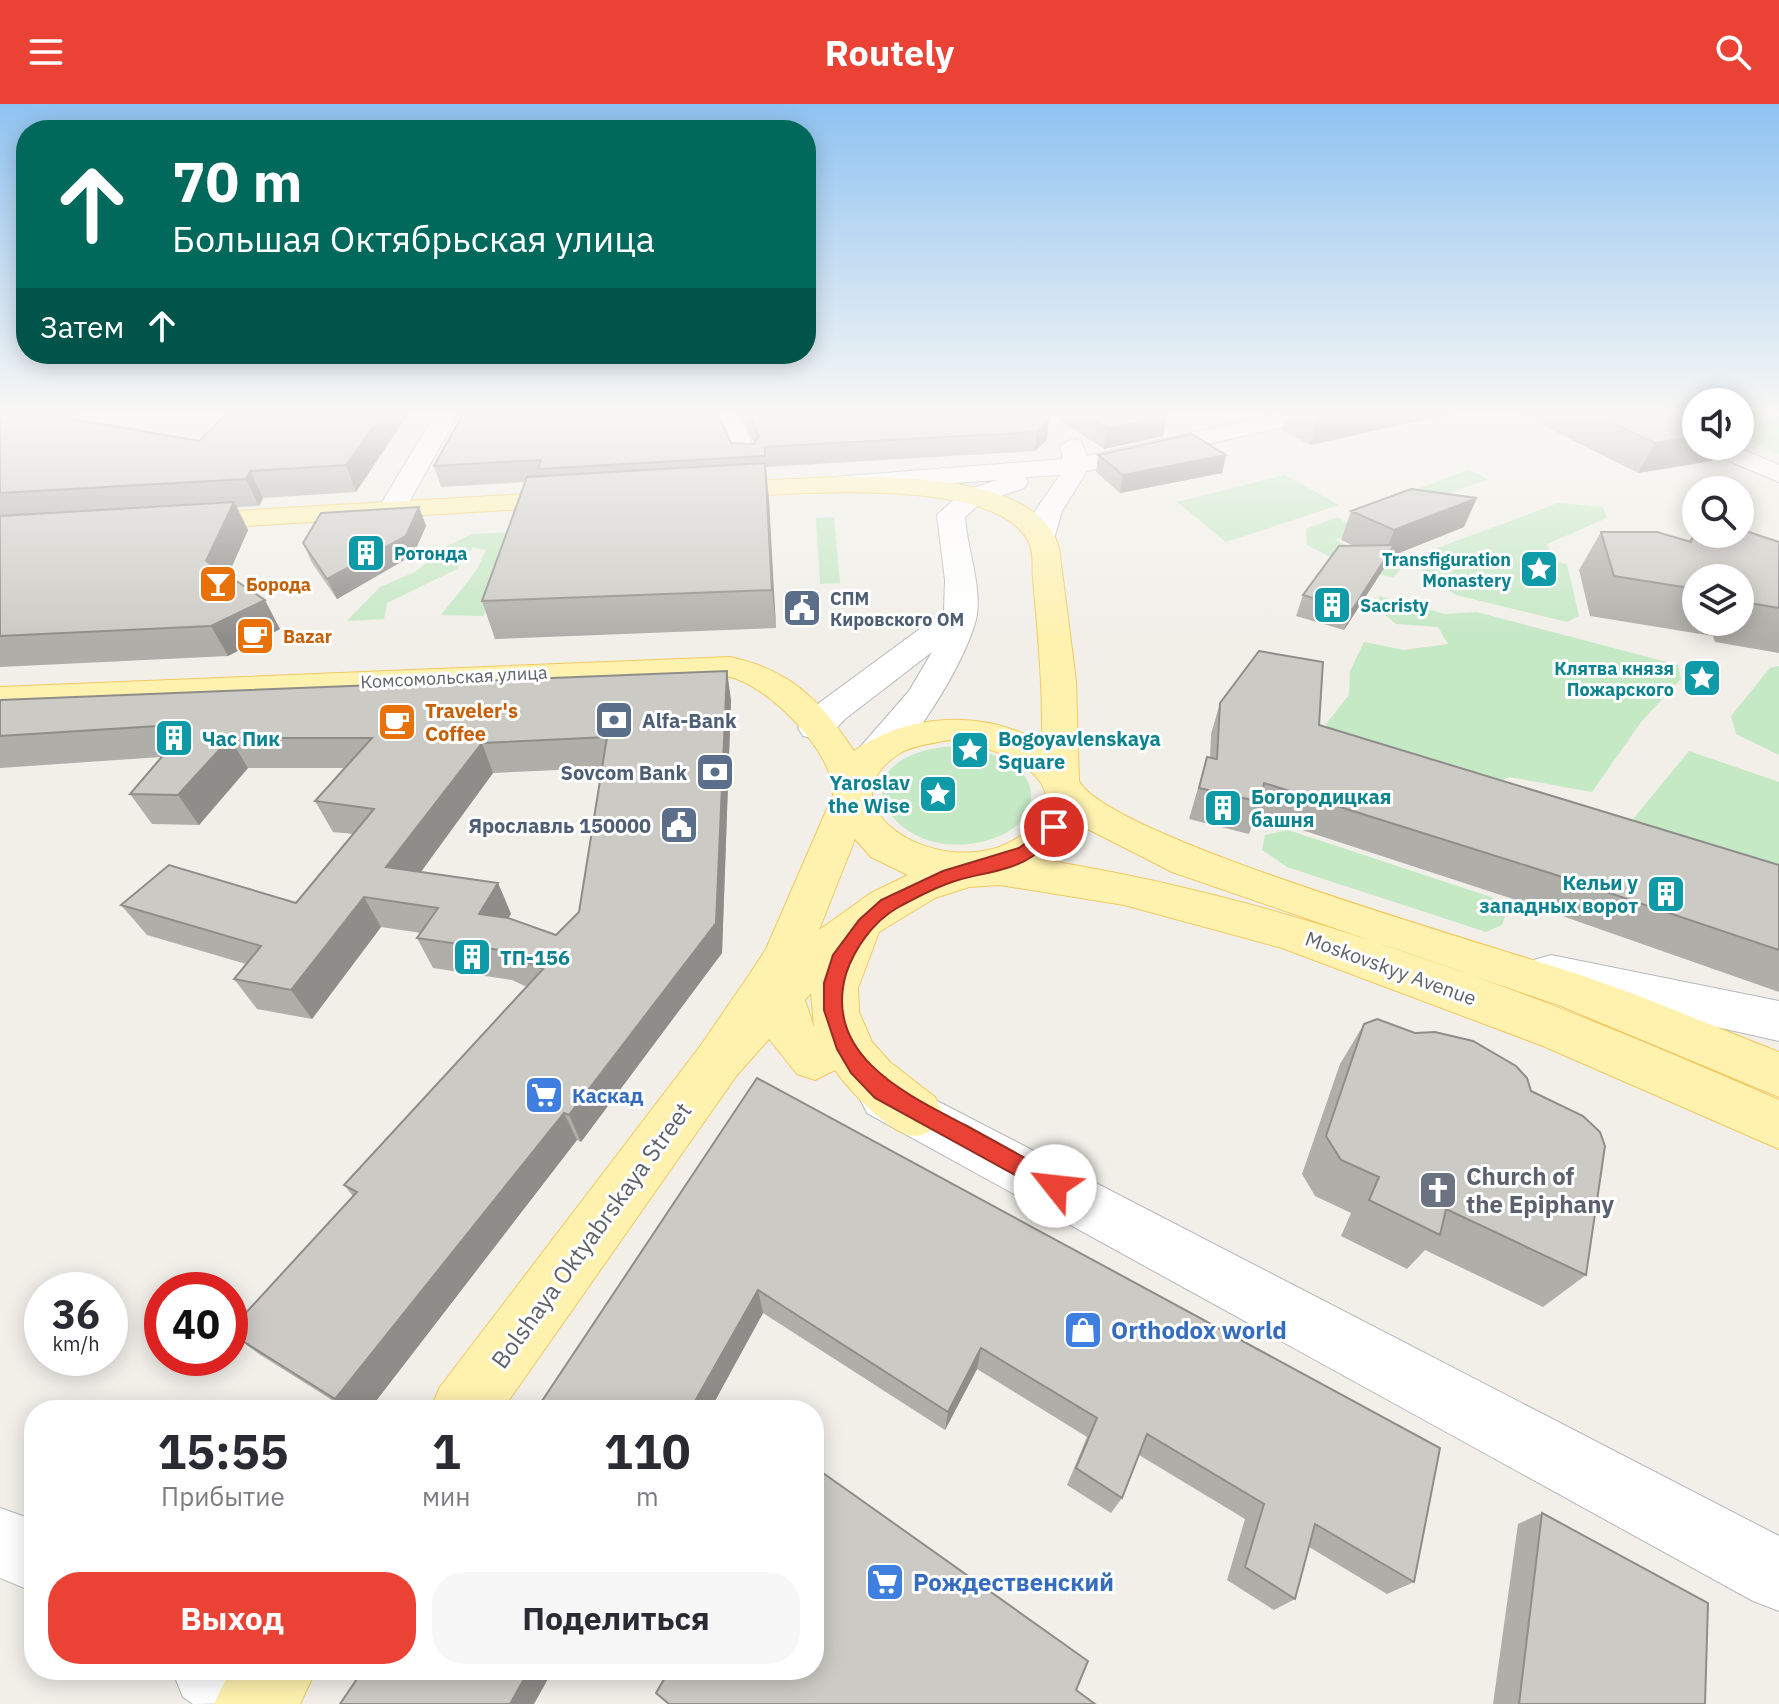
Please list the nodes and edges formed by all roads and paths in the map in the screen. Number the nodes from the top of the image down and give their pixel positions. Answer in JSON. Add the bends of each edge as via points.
{"nodes":[{"id":1,"x":404,"y":489,"type":"edge"},
{"id":2,"x":751,"y":489,"type":"edge"},
{"id":3,"x":916,"y":489,"type":"edge"},
{"id":4,"x":1001,"y":489,"type":"edge"},
{"id":5,"x":1065,"y":489,"type":"edge"},
{"id":6,"x":682,"y":493,"type":"edge"},
{"id":7,"x":602,"y":497,"type":"edge"},
{"id":8,"x":972,"y":497,"type":"junction"},
{"id":9,"x":392,"y":509,"type":"junction"},
{"id":10,"x":164,"y":523,"type":"edge"},
{"id":11,"x":1042,"y":540,"type":"junction"},
{"id":12,"x":961,"y":614,"type":"junction"},
{"id":13,"x":0,"y":698,"type":"edge"},
{"id":14,"x":816,"y":728,"type":"junction"},
{"id":15,"x":874,"y":753,"type":"junction"},
{"id":16,"x":1063,"y":787,"type":"junction"},
{"id":17,"x":852,"y":791,"type":"junction"},
{"id":18,"x":985,"y":868,"type":"junction"},
{"id":19,"x":888,"y":905,"type":"junction"},
{"id":20,"x":1476,"y":957,"type":"junction"},
{"id":21,"x":759,"y":1009,"type":"junction"},
{"id":22,"x":1779,"y":1021,"type":"edge"},
{"id":23,"x":1779,"y":1075,"type":"edge"},
{"id":24,"x":916,"y":1113,"type":"junction"},
{"id":25,"x":1779,"y":1125,"type":"edge"},
{"id":26,"x":470,"y":1400,"type":"edge"},
{"id":27,"x":0,"y":1543,"type":"edge"},
{"id":28,"x":24,"y":1552,"type":"edge"},
{"id":29,"x":1779,"y":1575,"type":"edge"}],
"edges":[{"from":1,"to":9,"type":"street"},
{"from":2,"to":6,"type":"main road"},
{"from":3,"to":8,"type":"main road"},
{"from":4,"to":8,"type":"street"},
{"from":5,"to":11,"type":"street","via":[[1045,513]]},
{"from":7,"to":9,"type":"main road"},
{"from":8,"to":11,"type":"main road","via":[[1020,517]]},
{"from":8,"to":12,"type":"street","via":[[951,515]]},
{"from":9,"to":10,"type":"main road"},
{"from":11,"to":16,"type":"main road","via":[[1053,613]]},
{"from":12,"to":14,"type":"street"},
{"from":12,"to":15,"type":"street","via":[[955,643],[936,677]]},
{"from":13,"to":14,"type":"main road","name":"Комсомольская улица","via":[[714,666],[770,680]]},
{"from":14,"to":17,"type":"main road","name":"Комсомольская улица","via":[[846,768]]},
{"from":15,"to":16,"type":"main road","via":[[925,731],[969,730],[1016,743],[1034,754]]},
{"from":15,"to":17,"type":"main road","via":[[856,772]]},
{"from":16,"to":18,"type":"main road","via":[[1062,812],[1043,840]]},
{"from":16,"to":20,"type":"main road","name":"Moskovskyy Avenue","via":[[1098,820],[1187,862]]},
{"from":17,"to":18,"type":"main road","via":[[861,823],[883,846],[928,865]]},
{"from":17,"to":21,"type":"main road"},
{"from":18,"to":19,"type":"main road","via":[[950,876]]},
{"from":18,"to":25,"type":"main road","name":"Moskovskyy Avenue","via":[[1155,893],[1279,928],[1520,1015]]},
{"from":19,"to":21,"type":"main road"},
{"from":19,"to":24,"type":"main road","via":[[842,955],[834,1010],[858,1066],[883,1092]]},
{"from":20,"to":22,"type":"street"},
{"from":20,"to":23,"type":"main road","name":"Moskovskyy Avenue"},
{"from":21,"to":24,"type":"street","via":[[815,1059]]},
{"from":21,"to":26,"type":"main road","name":"Bolshaya Oktyabrskaya Street"},
{"from":24,"to":29,"type":"street"},
{"from":27,"to":28,"type":"street"}]}
